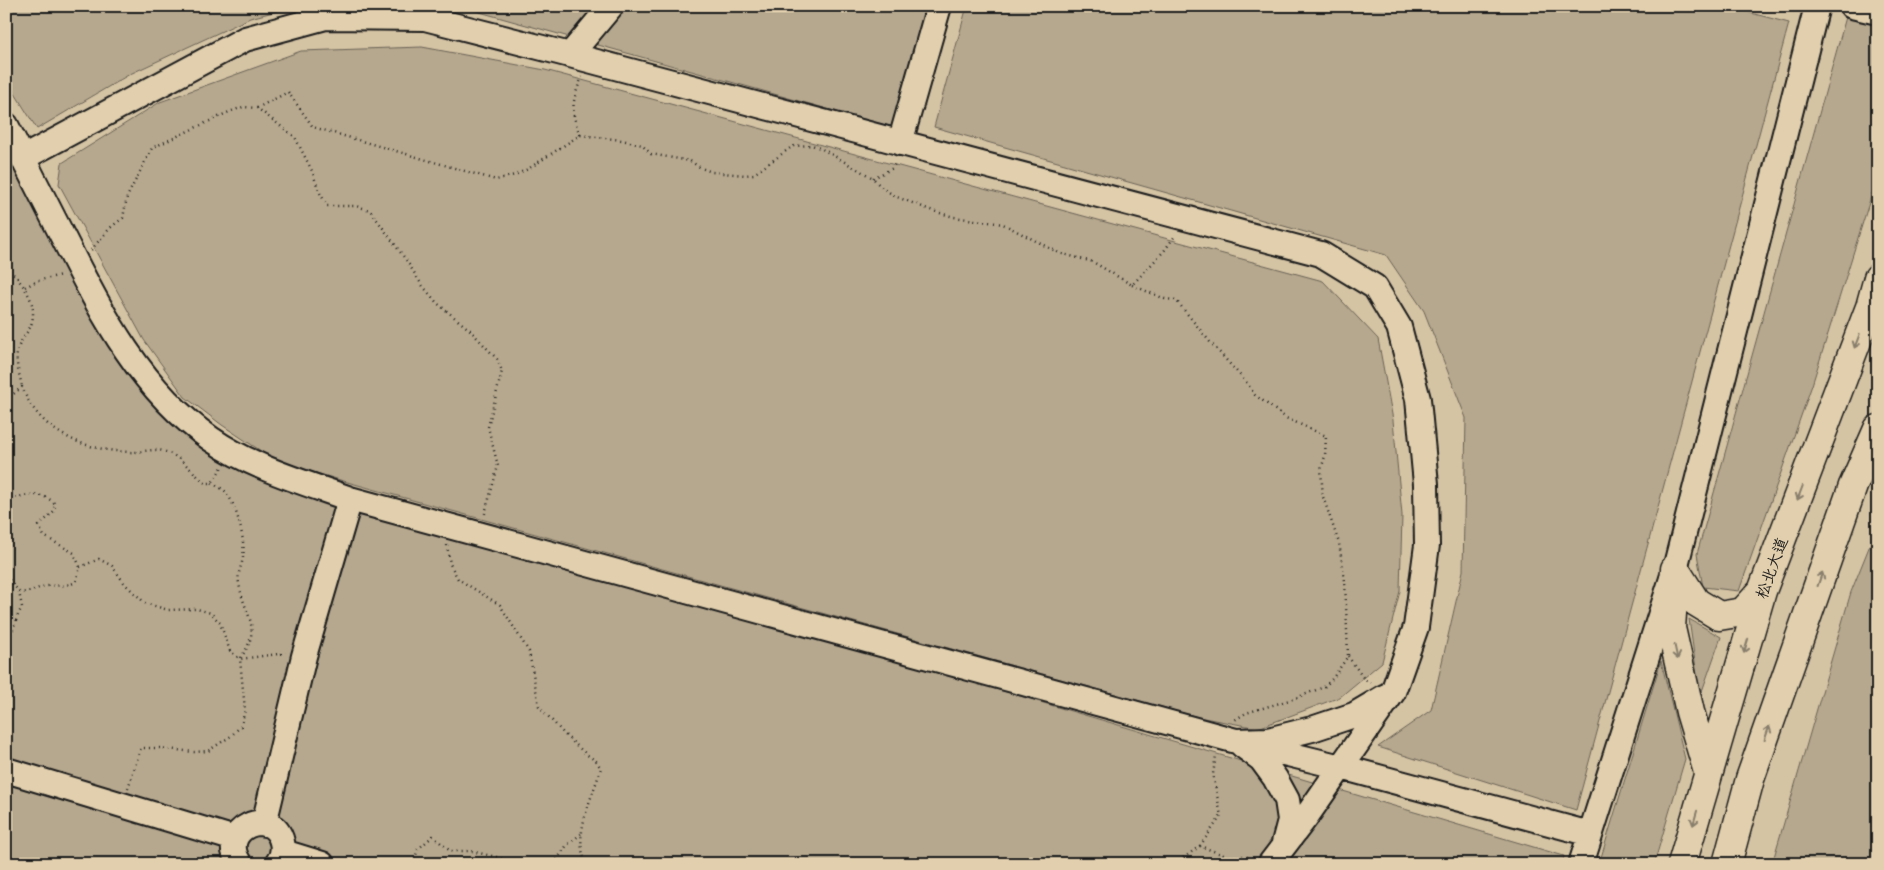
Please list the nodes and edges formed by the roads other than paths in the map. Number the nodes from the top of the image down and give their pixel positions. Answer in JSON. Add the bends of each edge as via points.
{"nodes":[{"id":1,"x":611,"y":6,"type":"edge"},
{"id":2,"x":939,"y":6,"type":"edge"},
{"id":3,"x":1817,"y":6,"type":"edge"},
{"id":4,"x":1852,"y":6,"type":"edge"},
{"id":5,"x":1878,"y":12,"type":"edge"},
{"id":6,"x":433,"y":13,"type":"edge"},
{"id":7,"x":579,"y":57,"type":"junction"},
{"id":8,"x":6,"y":125,"type":"edge"},
{"id":9,"x":900,"y":143,"type":"junction"},
{"id":10,"x":23,"y":158,"type":"junction"},
{"id":11,"x":1878,"y":278,"type":"edge"},
{"id":12,"x":1878,"y":428,"type":"edge"},
{"id":13,"x":350,"y":499,"type":"junction"},
{"id":14,"x":1675,"y":568,"type":"junction"},
{"id":15,"x":1762,"y":591,"type":"junction"},
{"id":16,"x":1390,"y":694,"type":"junction"},
{"id":17,"x":1227,"y":738,"type":"junction"},
{"id":18,"x":1341,"y":767,"type":"junction"},
{"id":19,"x":6,"y":770,"type":"edge"},
{"id":20,"x":1708,"y":772,"type":"junction"},
{"id":21,"x":264,"y":824,"type":"junction"},
{"id":22,"x":1590,"y":834,"type":"junction"},
{"id":23,"x":235,"y":839,"type":"junction"},
{"id":24,"x":1269,"y":857,"type":"edge"},
{"id":25,"x":280,"y":858,"type":"edge"},
{"id":26,"x":240,"y":864,"type":"edge"},
{"id":27,"x":322,"y":864,"type":"edge"},
{"id":28,"x":1581,"y":864,"type":"edge"},
{"id":29,"x":1682,"y":864,"type":"edge"},
{"id":30,"x":1727,"y":864,"type":"edge"}],
"edges":[{"from":1,"to":7,"type":"street"},
{"from":2,"to":9,"type":"street"},
{"from":3,"to":14,"type":"street"},
{"from":4,"to":5,"type":"street"},
{"from":6,"to":7,"type":"street"},
{"from":6,"to":10,"type":"street","via":[[425,18],[326,17],[245,39]]},
{"from":7,"to":9,"type":"street"},
{"from":8,"to":10,"type":"street"},
{"from":9,"to":16,"type":"street","via":[[1321,254],[1374,287],[1399,327],[1418,399],[1426,484],[1427,545],[1416,627]]},
{"from":10,"to":13,"type":"street","via":[[103,316],[166,401],[211,439],[264,468]]},
{"from":11,"to":15,"type":"highway","name":"松北大道","one_way":true,"via":[[1870,307]]},
{"from":30,"to":12,"type":"highway","one_way":true,"via":[[1750,779],[1853,486]]},
{"from":13,"to":17,"type":"street"},
{"from":13,"to":21,"type":"street","via":[[304,656]]},
{"from":14,"to":15,"type":"highway","via":[[1696,602],[1719,616],[1743,612]]},
{"from":14,"to":20,"type":"highway","one_way":true,"via":[[1671,628],[1690,712]]},
{"from":14,"to":22,"type":"street"},
{"from":15,"to":20,"type":"highway","name":"松北大道","one_way":true},
{"from":16,"to":17,"type":"street","via":[[1354,715],[1312,729],[1268,740]]},
{"from":16,"to":18,"type":"street"},
{"from":17,"to":18,"type":"street"},
{"from":17,"to":24,"type":"street","via":[[1261,759],[1287,800],[1290,820]]},
{"from":18,"to":22,"type":"street"},
{"from":18,"to":24,"type":"street"},
{"from":19,"to":23,"type":"street"},
{"from":20,"to":29,"type":"highway","name":"松北大道","one_way":true},
{"from":21,"to":23,"type":"street","via":[[253,823],[245,827]]},
{"from":21,"to":25,"type":"street","via":[[280,836],[283,844]]},
{"from":22,"to":28,"type":"street"},
{"from":23,"to":26,"type":"street","via":[[235,855]]},
{"from":25,"to":27,"type":"street"}]}
